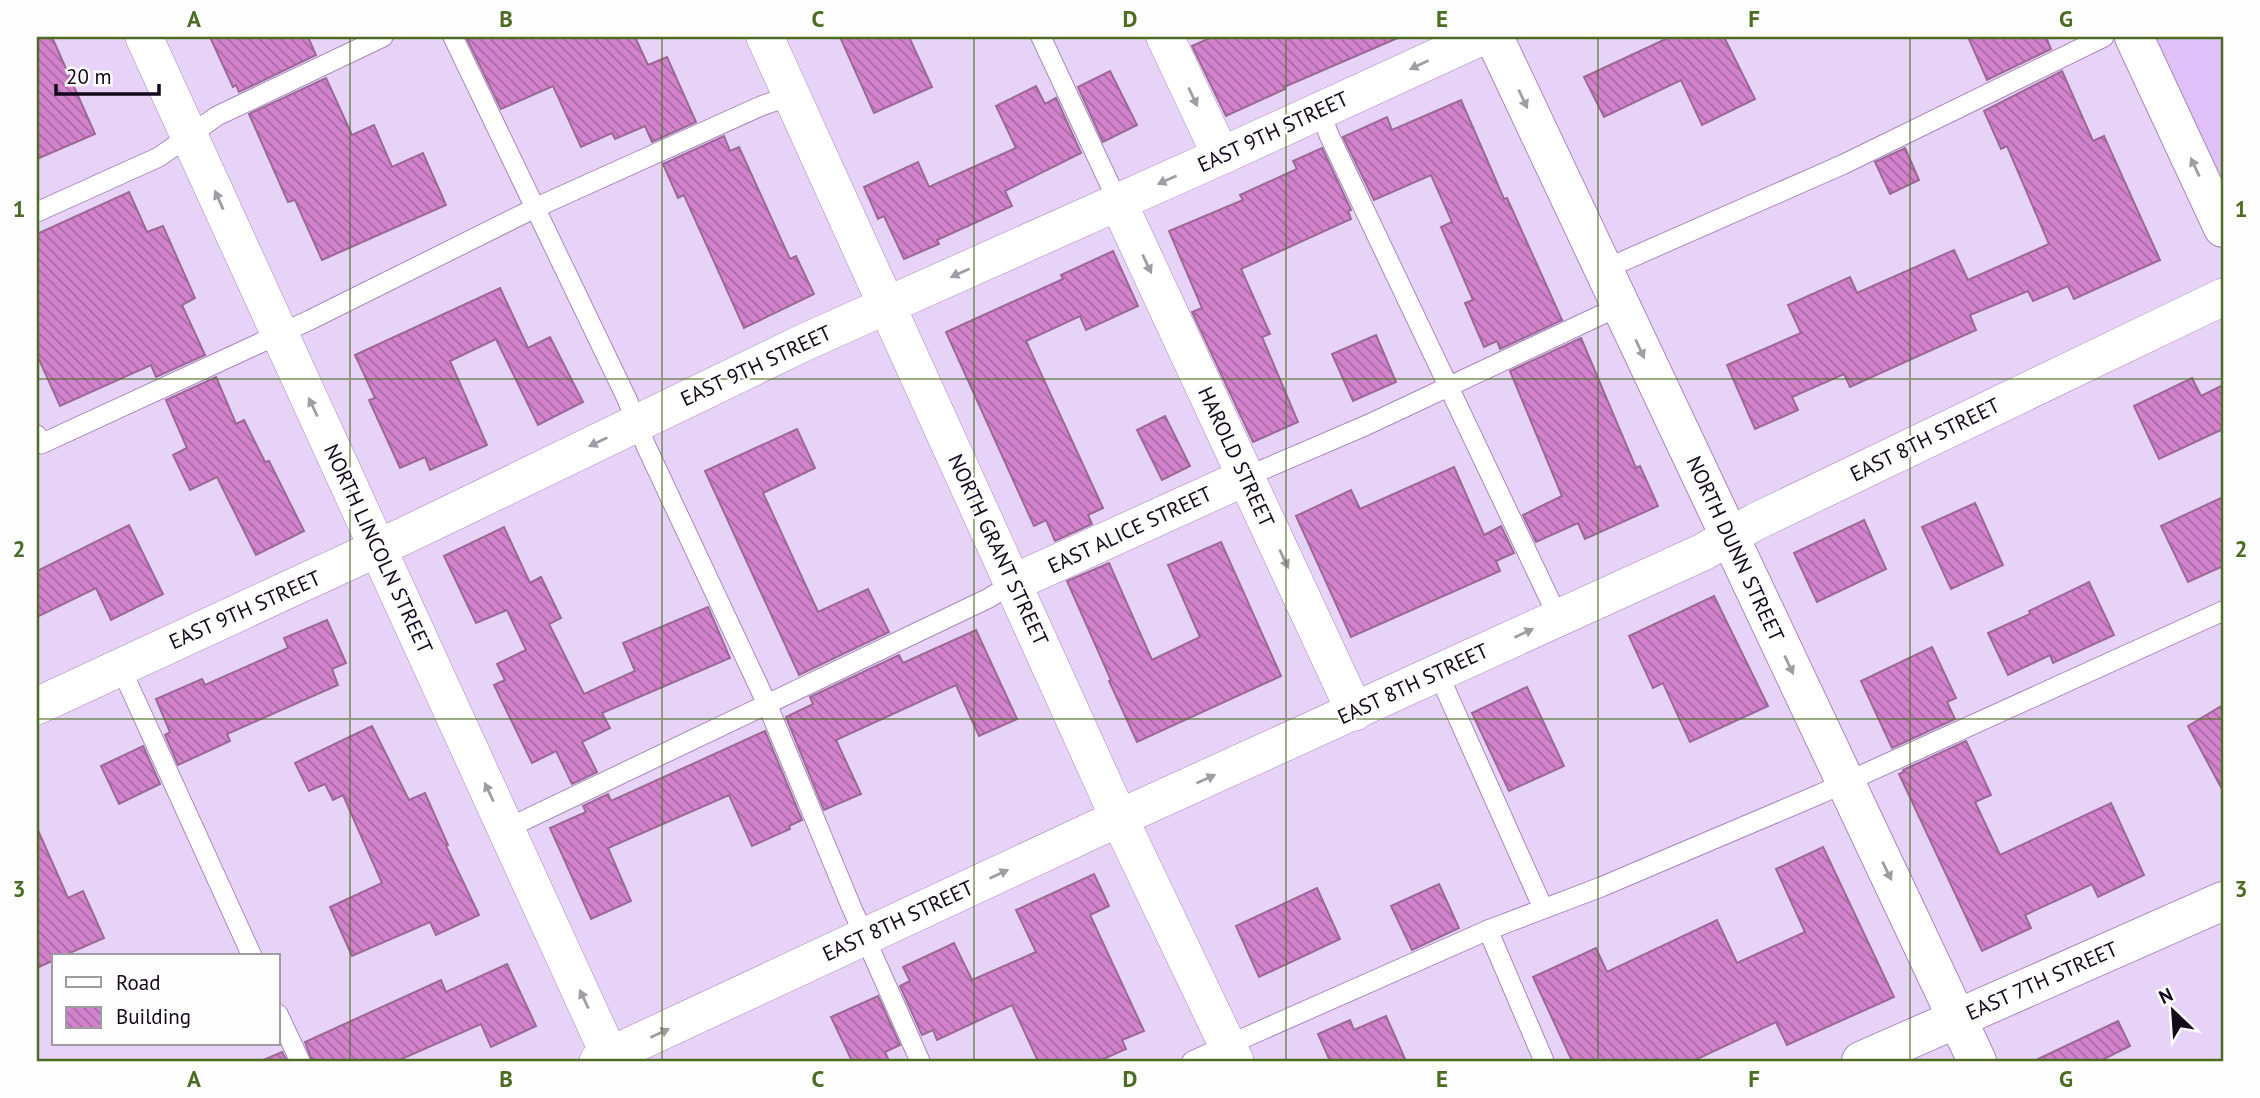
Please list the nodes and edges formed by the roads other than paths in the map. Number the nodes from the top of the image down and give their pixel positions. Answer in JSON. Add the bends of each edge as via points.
{"nodes":[{"id":1,"x":144,"y":37,"type":"edge"},
{"id":2,"x":383,"y":37,"type":"edge"},
{"id":3,"x":453,"y":37,"type":"edge"},
{"id":4,"x":765,"y":37,"type":"edge"},
{"id":5,"x":1041,"y":37,"type":"edge"},
{"id":6,"x":1165,"y":37,"type":"edge"},
{"id":7,"x":1481,"y":37,"type":"edge"},
{"id":8,"x":1494,"y":37,"type":"edge"},
{"id":9,"x":2104,"y":37,"type":"edge"},
{"id":10,"x":2134,"y":37,"type":"edge"},
{"id":11,"x":792,"y":96,"type":"junction"},
{"id":12,"x":1320,"y":111,"type":"junction"},
{"id":13,"x":190,"y":136,"type":"junction"},
{"id":14,"x":1220,"y":156,"type":"junction"},
{"id":15,"x":1118,"y":202,"type":"junction"},
{"id":16,"x":535,"y":208,"type":"junction"},
{"id":17,"x":37,"y":212,"type":"edge"},
{"id":18,"x":2223,"y":229,"type":"edge"},
{"id":19,"x":1603,"y":270,"type":"junction"},
{"id":20,"x":2223,"y":297,"type":"edge"},
{"id":21,"x":886,"y":305,"type":"junction"},
{"id":22,"x":1620,"y":306,"type":"junction"},
{"id":23,"x":280,"y":334,"type":"junction"},
{"id":24,"x":1450,"y":386,"type":"junction"},
{"id":25,"x":636,"y":423,"type":"junction"},
{"id":26,"x":38,"y":442,"type":"edge"},
{"id":27,"x":1246,"y":477,"type":"junction"},
{"id":28,"x":1729,"y":536,"type":"junction"},
{"id":29,"x":378,"y":549,"type":"junction"},
{"id":30,"x":1013,"y":583,"type":"junction"},
{"id":31,"x":2223,"y":611,"type":"edge"},
{"id":32,"x":1558,"y":617,"type":"junction"},
{"id":33,"x":120,"y":666,"type":"junction"},
{"id":34,"x":1438,"y":673,"type":"junction"},
{"id":35,"x":767,"y":704,"type":"junction"},
{"id":36,"x":37,"y":706,"type":"edge"},
{"id":37,"x":1355,"y":712,"type":"junction"},
{"id":38,"x":1844,"y":782,"type":"junction"},
{"id":39,"x":1119,"y":818,"type":"junction"},
{"id":40,"x":506,"y":829,"type":"junction"},
{"id":41,"x":2223,"y":901,"type":"edge"},
{"id":42,"x":1544,"y":908,"type":"junction"},
{"id":43,"x":1488,"y":930,"type":"junction"},
{"id":44,"x":865,"y":936,"type":"junction"},
{"id":45,"x":251,"y":954,"type":"edge"},
{"id":46,"x":280,"y":1018,"type":"edge"},
{"id":47,"x":1957,"y":1019,"type":"junction"},
{"id":48,"x":1231,"y":1053,"type":"edge"},
{"id":49,"x":607,"y":1060,"type":"edge"},
{"id":50,"x":300,"y":1061,"type":"edge"},
{"id":51,"x":920,"y":1061,"type":"edge"},
{"id":52,"x":1192,"y":1061,"type":"edge"},
{"id":53,"x":1545,"y":1061,"type":"edge"},
{"id":54,"x":1861,"y":1061,"type":"edge"},
{"id":55,"x":1976,"y":1061,"type":"edge"}],
"edges":[{"from":1,"to":13,"type":"street","name":"NORTH LINCOLN STREET"},
{"from":2,"to":13,"type":"lane","via":[[217,116]]},
{"from":3,"to":16,"type":"lane"},
{"from":4,"to":11,"type":"street","name":"NORTH GRANT STREET"},
{"from":5,"to":15,"type":"lane"},
{"from":6,"to":14,"type":"street","one_way":true},
{"from":7,"to":12,"type":"street","name":"EAST 9TH STREET","one_way":true},
{"from":8,"to":19,"type":"street","name":"NORTH DUNN STREET","one_way":true},
{"from":9,"to":19,"type":"lane","via":[[1844,164]]},
{"from":18,"to":10,"type":"street","one_way":true},
{"from":11,"to":16,"type":"lane"},
{"from":11,"to":21,"type":"street","name":"NORTH GRANT STREET"},
{"from":12,"to":14,"type":"street","name":"EAST 9TH STREET"},
{"from":12,"to":24,"type":"lane"},
{"from":13,"to":17,"type":"lane","via":[[159,157]]},
{"from":23,"to":13,"type":"street","name":"NORTH LINCOLN STREET","one_way":true},
{"from":14,"to":15,"type":"street","name":"EAST 9TH STREET","one_way":true},
{"from":15,"to":21,"type":"street","name":"EAST 9TH STREET","one_way":true},
{"from":15,"to":27,"type":"street","name":"HAROLD STREET","one_way":true},
{"from":16,"to":23,"type":"lane"},
{"from":16,"to":25,"type":"lane"},
{"from":19,"to":22,"type":"street","name":"NORTH DUNN STREET"},
{"from":20,"to":28,"type":"street","name":"EAST 8TH STREET"},
{"from":21,"to":25,"type":"street","name":"EAST 9TH STREET"},
{"from":21,"to":30,"type":"street","name":"NORTH GRANT STREET"},
{"from":22,"to":24,"type":"lane"},
{"from":22,"to":28,"type":"street","name":"NORTH DUNN STREET","one_way":true},
{"from":23,"to":26,"type":"lane"},
{"from":29,"to":23,"type":"street","name":"NORTH LINCOLN STREET","one_way":true},
{"from":24,"to":27,"type":"lane"},
{"from":24,"to":32,"type":"lane"},
{"from":25,"to":29,"type":"street","name":"EAST 9TH STREET","one_way":true},
{"from":25,"to":35,"type":"lane"},
{"from":27,"to":30,"type":"street","name":"EAST ALICE STREET"},
{"from":27,"to":37,"type":"street","name":"HAROLD STREET","one_way":true},
{"from":28,"to":32,"type":"street","name":"EAST 8TH STREET"},
{"from":28,"to":38,"type":"street","name":"NORTH DUNN STREET","one_way":true},
{"from":29,"to":33,"type":"street","name":"EAST 9TH STREET"},
{"from":40,"to":29,"type":"street","name":"NORTH LINCOLN STREET","one_way":true},
{"from":30,"to":35,"type":"lane"},
{"from":30,"to":39,"type":"street","name":"NORTH GRANT STREET"},
{"from":31,"to":38,"type":"lane"},
{"from":34,"to":32,"type":"street","name":"EAST 8TH STREET","one_way":true},
{"from":33,"to":36,"type":"street","name":"EAST 9TH STREET"},
{"from":33,"to":45,"type":"lane"},
{"from":34,"to":37,"type":"street","name":"EAST 8TH STREET"},
{"from":34,"to":42,"type":"lane"},
{"from":35,"to":40,"type":"lane"},
{"from":35,"to":44,"type":"lane"},
{"from":39,"to":37,"type":"street","name":"EAST 8TH STREET","one_way":true},
{"from":38,"to":42,"type":"lane"},
{"from":38,"to":47,"type":"street","name":"NORTH DUNN STREET","one_way":true},
{"from":44,"to":39,"type":"street","name":"EAST 8TH STREET","one_way":true},
{"from":39,"to":48,"type":"street","name":"NORTH GRANT STREET"},
{"from":49,"to":40,"type":"street","name":"NORTH LINCOLN STREET","one_way":true},
{"from":41,"to":47,"type":"street","name":"EAST 7TH STREET"},
{"from":42,"to":43,"type":"lane"},
{"from":43,"to":48,"type":"lane"},
{"from":43,"to":53,"type":"lane"},
{"from":49,"to":44,"type":"street","name":"EAST 8TH STREET","one_way":true},
{"from":44,"to":51,"type":"lane"},
{"from":46,"to":50,"type":"lane"},
{"from":47,"to":54,"type":"street","name":"EAST 7TH STREET"},
{"from":47,"to":55,"type":"street","name":"NORTH DUNN STREET"},
{"from":48,"to":52,"type":"lane"}]}
